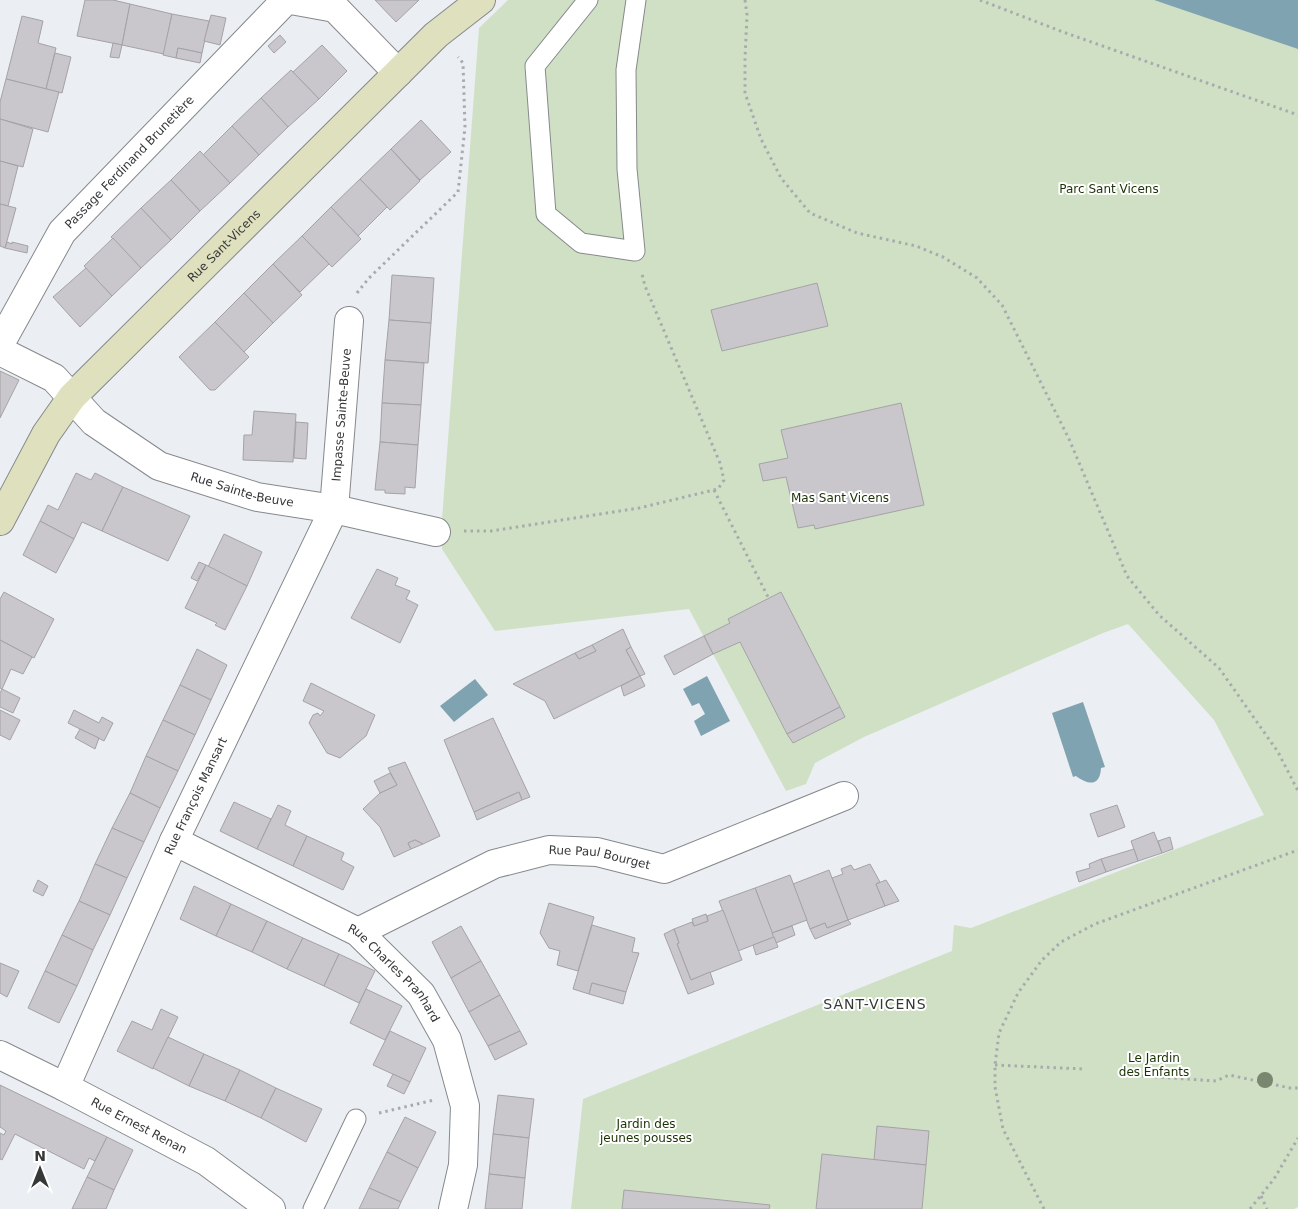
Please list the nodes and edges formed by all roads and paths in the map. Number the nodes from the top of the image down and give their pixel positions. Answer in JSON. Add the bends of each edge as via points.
{"nodes":[{"id":1,"x":286,"y":0,"type":"edge"},
{"id":2,"x":291,"y":0,"type":"edge"},
{"id":3,"x":481,"y":0,"type":"edge"},
{"id":4,"x":588,"y":0,"type":"edge"},
{"id":5,"x":636,"y":0,"type":"edge"},
{"id":6,"x":980,"y":0,"type":"edge"},
{"id":7,"x":746,"y":1,"type":"edge"},
{"id":8,"x":436,"y":35,"type":"junction"},
{"id":9,"x":398,"y":73,"type":"junction"},
{"id":10,"x":1298,"y":114,"type":"edge"},
{"id":11,"x":635,"y":251,"type":"junction"},
{"id":12,"x":349,"y":321,"type":"joint"},
{"id":13,"x":0,"y":344,"type":"edge"},
{"id":14,"x":0,"y":350,"type":"edge"},
{"id":15,"x":72,"y":397,"type":"junction"},
{"id":16,"x":714,"y":490,"type":"junction"},
{"id":17,"x":334,"y":509,"type":"junction"},
{"id":18,"x":0,"y":521,"type":"edge"},
{"id":19,"x":436,"y":532,"type":"joint"},
{"id":20,"x":769,"y":599,"type":"dead end"},
{"id":21,"x":1298,"y":790,"type":"edge"},
{"id":22,"x":844,"y":796,"type":"dead end"},
{"id":23,"x":174,"y":841,"type":"junction"},
{"id":24,"x":1298,"y":850,"type":"edge"},
{"id":25,"x":358,"y":932,"type":"junction"},
{"id":26,"x":0,"y":1055,"type":"edge"},
{"id":27,"x":994,"y":1066,"type":"junction"},
{"id":28,"x":1084,"y":1069,"type":"dead end"},
{"id":29,"x":1142,"y":1076,"type":"dead end"},
{"id":30,"x":65,"y":1087,"type":"junction"},
{"id":31,"x":1298,"y":1088,"type":"edge"},
{"id":32,"x":461,"y":1093,"type":"junction"},
{"id":33,"x":356,"y":1119,"type":"joint"},
{"id":34,"x":1298,"y":1138,"type":"edge"},
{"id":35,"x":1260,"y":1196,"type":"junction"},
{"id":36,"x":271,"y":1209,"type":"edge"},
{"id":37,"x":313,"y":1209,"type":"edge"},
{"id":38,"x":454,"y":1209,"type":"edge"},
{"id":39,"x":1044,"y":1209,"type":"edge"},
{"id":40,"x":1250,"y":1209,"type":"edge"},
{"id":41,"x":1267,"y":1209,"type":"edge"}],
"edges":[{"from":1,"to":13,"type":"street","name":"Passage Ferdinand Brunetière","via":[[62,232]]},
{"from":2,"to":9,"type":"street","via":[[335,8]]},
{"from":3,"to":8,"type":"main road","name":"Rue Sant-Vicens"},
{"from":4,"to":11,"type":"lane","via":[[535,66],[546,214],[581,243]]},
{"from":5,"to":11,"type":"lane","via":[[626,70],[627,170]]},
{"from":6,"to":10,"type":"path"},
{"from":7,"to":21,"type":"path","via":[[745,93],[761,139],[781,178],[810,213],[857,234],[916,246],[943,257],[977,278],[1002,305],[1069,438],[1127,576],[1159,615],[1219,668],[1278,752]]},
{"from":8,"to":9,"type":"main road","name":"Rue Sant-Vicens"},
{"from":8,"to":12,"type":"path","via":[[463,63],[465,127],[458,192],[369,278],[354,297]]},
{"from":9,"to":15,"type":"main road","name":"Rue Sant-Vicens"},
{"from":11,"to":16,"type":"path","via":[[645,286],[720,463],[724,480]]},
{"from":12,"to":17,"type":"street","name":"Impasse Sainte-Beuve"},
{"from":14,"to":15,"type":"street","name":"Rue Sainte-Beuve","via":[[54,378]]},
{"from":15,"to":17,"type":"street","name":"Rue Sainte-Beuve","via":[[94,422],[159,466],[257,497]]},
{"from":15,"to":18,"type":"main road","name":"Rue Sant-Vicens","via":[[46,434]]},
{"from":16,"to":19,"type":"path","via":[[638,508],[491,530]]},
{"from":16,"to":20,"type":"path"},
{"from":17,"to":19,"type":"street","name":"Rue Sainte-Beuve"},
{"from":17,"to":23,"type":"street","name":"Rue François Mansart"},
{"from":22,"to":25,"type":"street","name":"Rue Paul Bourget","via":[[664,869],[597,852],[549,850],[494,864]]},
{"from":23,"to":25,"type":"street","name":"Rue Charles Pranhard"},
{"from":23,"to":30,"type":"street","name":"Rue François Mansart"},
{"from":24,"to":27,"type":"path","via":[[1095,924],[1061,942],[1042,960],[1018,992],[999,1033]]},
{"from":25,"to":32,"type":"street","name":"Rue Charles Pranhard","via":[[421,994],[447,1040]]},
{"from":26,"to":30,"type":"street","name":"Rue Ernest Renan"},
{"from":27,"to":28,"type":"path"},
{"from":27,"to":39,"type":"path","via":[[1003,1130]]},
{"from":29,"to":31,"type":"path","via":[[1216,1081],[1229,1075]]},
{"from":30,"to":36,"type":"street","name":"Rue Ernest Renan","via":[[206,1161]]},
{"from":32,"to":33,"type":"path"},
{"from":32,"to":38,"type":"street","name":"Rue Charles Pranhard","via":[[465,1106],[463,1165]]},
{"from":33,"to":37,"type":"lane"},
{"from":34,"to":35,"type":"path"},
{"from":35,"to":40,"type":"path"},
{"from":35,"to":41,"type":"path"}]}
